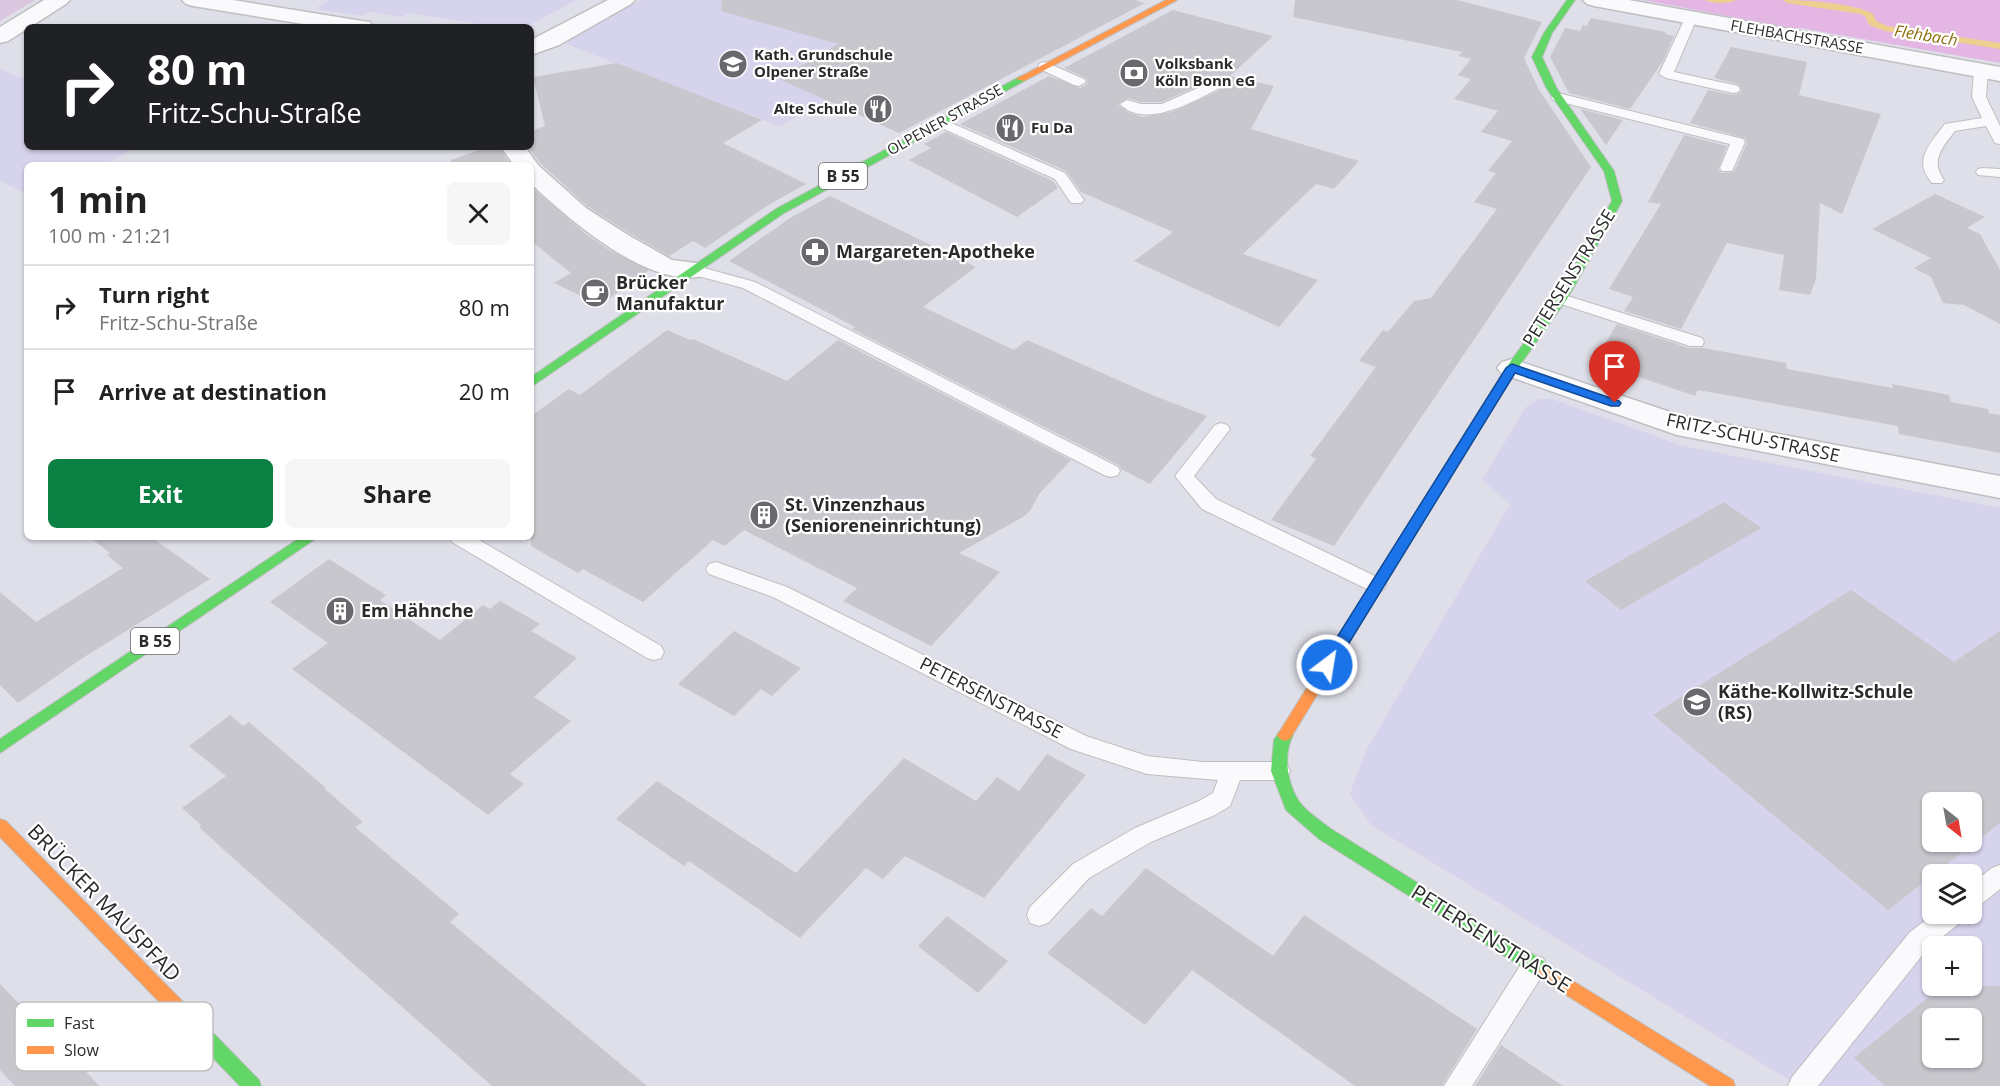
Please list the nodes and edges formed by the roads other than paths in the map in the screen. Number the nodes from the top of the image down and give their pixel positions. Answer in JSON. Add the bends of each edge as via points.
{"nodes":[{"id":1,"x":59,"y":0,"type":"edge"},
{"id":2,"x":194,"y":0,"type":"edge"},
{"id":3,"x":624,"y":0,"type":"edge"},
{"id":4,"x":1173,"y":0,"type":"edge"},
{"id":5,"x":1571,"y":0,"type":"edge"},
{"id":6,"x":1594,"y":0,"type":"edge"},
{"id":7,"x":1691,"y":18,"type":"junction"},
{"id":8,"x":343,"y":24,"type":"edge"},
{"id":9,"x":0,"y":36,"type":"edge"},
{"id":10,"x":534,"y":48,"type":"edge"},
{"id":11,"x":1045,"y":66,"type":"junction"},
{"id":12,"x":1990,"y":72,"type":"edge"},
{"id":13,"x":1079,"y":82,"type":"dead end"},
{"id":14,"x":1218,"y":83,"type":"dead end"},
{"id":15,"x":1732,"y":89,"type":"dead end"},
{"id":16,"x":1557,"y":96,"type":"junction"},
{"id":17,"x":1127,"y":104,"type":"dead end"},
{"id":18,"x":1990,"y":121,"type":"junction"},
{"id":19,"x":940,"y":122,"type":"junction"},
{"id":20,"x":2000,"y":140,"type":"edge"},
{"id":21,"x":1727,"y":168,"type":"dead end"},
{"id":22,"x":1983,"y":172,"type":"dead end"},
{"id":23,"x":2000,"y":173,"type":"edge"},
{"id":24,"x":534,"y":174,"type":"edge"},
{"id":25,"x":1937,"y":180,"type":"dead end"},
{"id":26,"x":1076,"y":200,"type":"dead end"},
{"id":27,"x":693,"y":270,"type":"junction"},
{"id":28,"x":1561,"y":299,"type":"junction"},
{"id":29,"x":1696,"y":342,"type":"dead end"},
{"id":30,"x":1512,"y":368,"type":"junction"},
{"id":31,"x":534,"y":381,"type":"edge"},
{"id":32,"x":1221,"y":429,"type":"dead end"},
{"id":33,"x":1111,"y":471,"type":"dead end"},
{"id":34,"x":2000,"y":487,"type":"edge"},
{"id":35,"x":307,"y":540,"type":"edge"},
{"id":36,"x":464,"y":540,"type":"edge"},
{"id":37,"x":716,"y":569,"type":"dead end"},
{"id":38,"x":1376,"y":585,"type":"junction"},
{"id":39,"x":654,"y":652,"type":"dead end"},
{"id":40,"x":0,"y":747,"type":"edge"},
{"id":41,"x":1279,"y":771,"type":"junction"},
{"id":42,"x":1232,"y":772,"type":"junction"},
{"id":43,"x":0,"y":826,"type":"edge"},
{"id":44,"x":2000,"y":875,"type":"edge"},
{"id":45,"x":1982,"y":889,"type":"edge"},
{"id":46,"x":1039,"y":915,"type":"dead end"},
{"id":47,"x":1939,"y":924,"type":"edge"},
{"id":48,"x":1534,"y":966,"type":"junction"},
{"id":49,"x":171,"y":1002,"type":"edge"},
{"id":50,"x":213,"y":1046,"type":"edge"},
{"id":51,"x":252,"y":1086,"type":"edge"},
{"id":52,"x":1457,"y":1086,"type":"edge"},
{"id":53,"x":1726,"y":1086,"type":"edge"},
{"id":54,"x":1801,"y":1086,"type":"edge"}],
"edges":[{"from":1,"to":9,"type":"street"},
{"from":2,"to":8,"type":"street"},
{"from":3,"to":10,"type":"street"},
{"from":4,"to":11,"type":"street","name":"OLPENER STRASSE","number":"B 55"},
{"from":5,"to":16,"type":"street","name":"PETERSENSTRASSE","via":[[1548,33],[1538,57]]},
{"from":6,"to":7,"type":"street","name":"FLEHBACHSTRASSE"},
{"from":7,"to":12,"type":"street","name":"FLEHBACHSTRASSE"},
{"from":7,"to":15,"type":"lane","via":[[1666,74]]},
{"from":11,"to":13,"type":"lane"},
{"from":11,"to":19,"type":"street","name":"OLPENER STRASSE","number":"B 55"},
{"from":12,"to":18,"type":"lane","via":[[1979,97]]},
{"from":14,"to":17,"type":"lane","via":[[1167,109],[1142,111]]},
{"from":16,"to":21,"type":"lane","via":[[1737,142]]},
{"from":16,"to":28,"type":"street","name":"PETERSENSTRASSE","via":[[1609,171],[1617,201]]},
{"from":18,"to":20,"type":"lane"},
{"from":18,"to":25,"type":"lane","via":[[1950,127],[1928,166]]},
{"from":19,"to":26,"type":"lane","via":[[1060,177]]},
{"from":19,"to":27,"type":"street","name":"OLPENER STRASSE","number":"B 55","via":[[780,212]]},
{"from":22,"to":23,"type":"lane"},
{"from":24,"to":27,"type":"street","via":[[577,213],[619,242],[665,267]]},
{"from":27,"to":31,"type":"street","name":"OLPENER STRASSE","number":"B 55"},
{"from":27,"to":33,"type":"lane","via":[[749,285]]},
{"from":28,"to":29,"type":"lane"},
{"from":28,"to":30,"type":"street","name":"PETERSENSTRASSE"},
{"from":30,"to":34,"type":"street","name":"FRITZ-SCHU-STRASSE","via":[[1677,424]]},
{"from":30,"to":38,"type":"street","name":"PETERSENSTRASSE"},
{"from":32,"to":38,"type":"lane","via":[[1184,476],[1209,504]]},
{"from":35,"to":40,"type":"street","number":"B 55"},
{"from":36,"to":39,"type":"lane"},
{"from":37,"to":42,"type":"lane","name":"PETERSENSTRASSE","via":[[780,592],[1079,743],[1147,765]]},
{"from":38,"to":41,"type":"street","name":"PETERSENSTRASSE","via":[[1282,740]]},
{"from":41,"to":42,"type":"lane","name":"PETERSENSTRASSE"},
{"from":41,"to":48,"type":"street","name":"PETERSENSTRASSE","via":[[1292,805],[1325,834]]},
{"from":42,"to":46,"type":"lane","via":[[1222,799],[1143,835],[1081,871]]},
{"from":43,"to":49,"type":"street","name":"BRÜCKER MAUSPFAD"},
{"from":44,"to":45,"type":"lane"},
{"from":47,"to":54,"type":"lane","via":[[1919,940]]},
{"from":48,"to":52,"type":"lane"},
{"from":48,"to":53,"type":"street","name":"PETERSENSTRASSE"},
{"from":50,"to":51,"type":"street","name":"BRÜCKER MAUSPFAD"}]}
